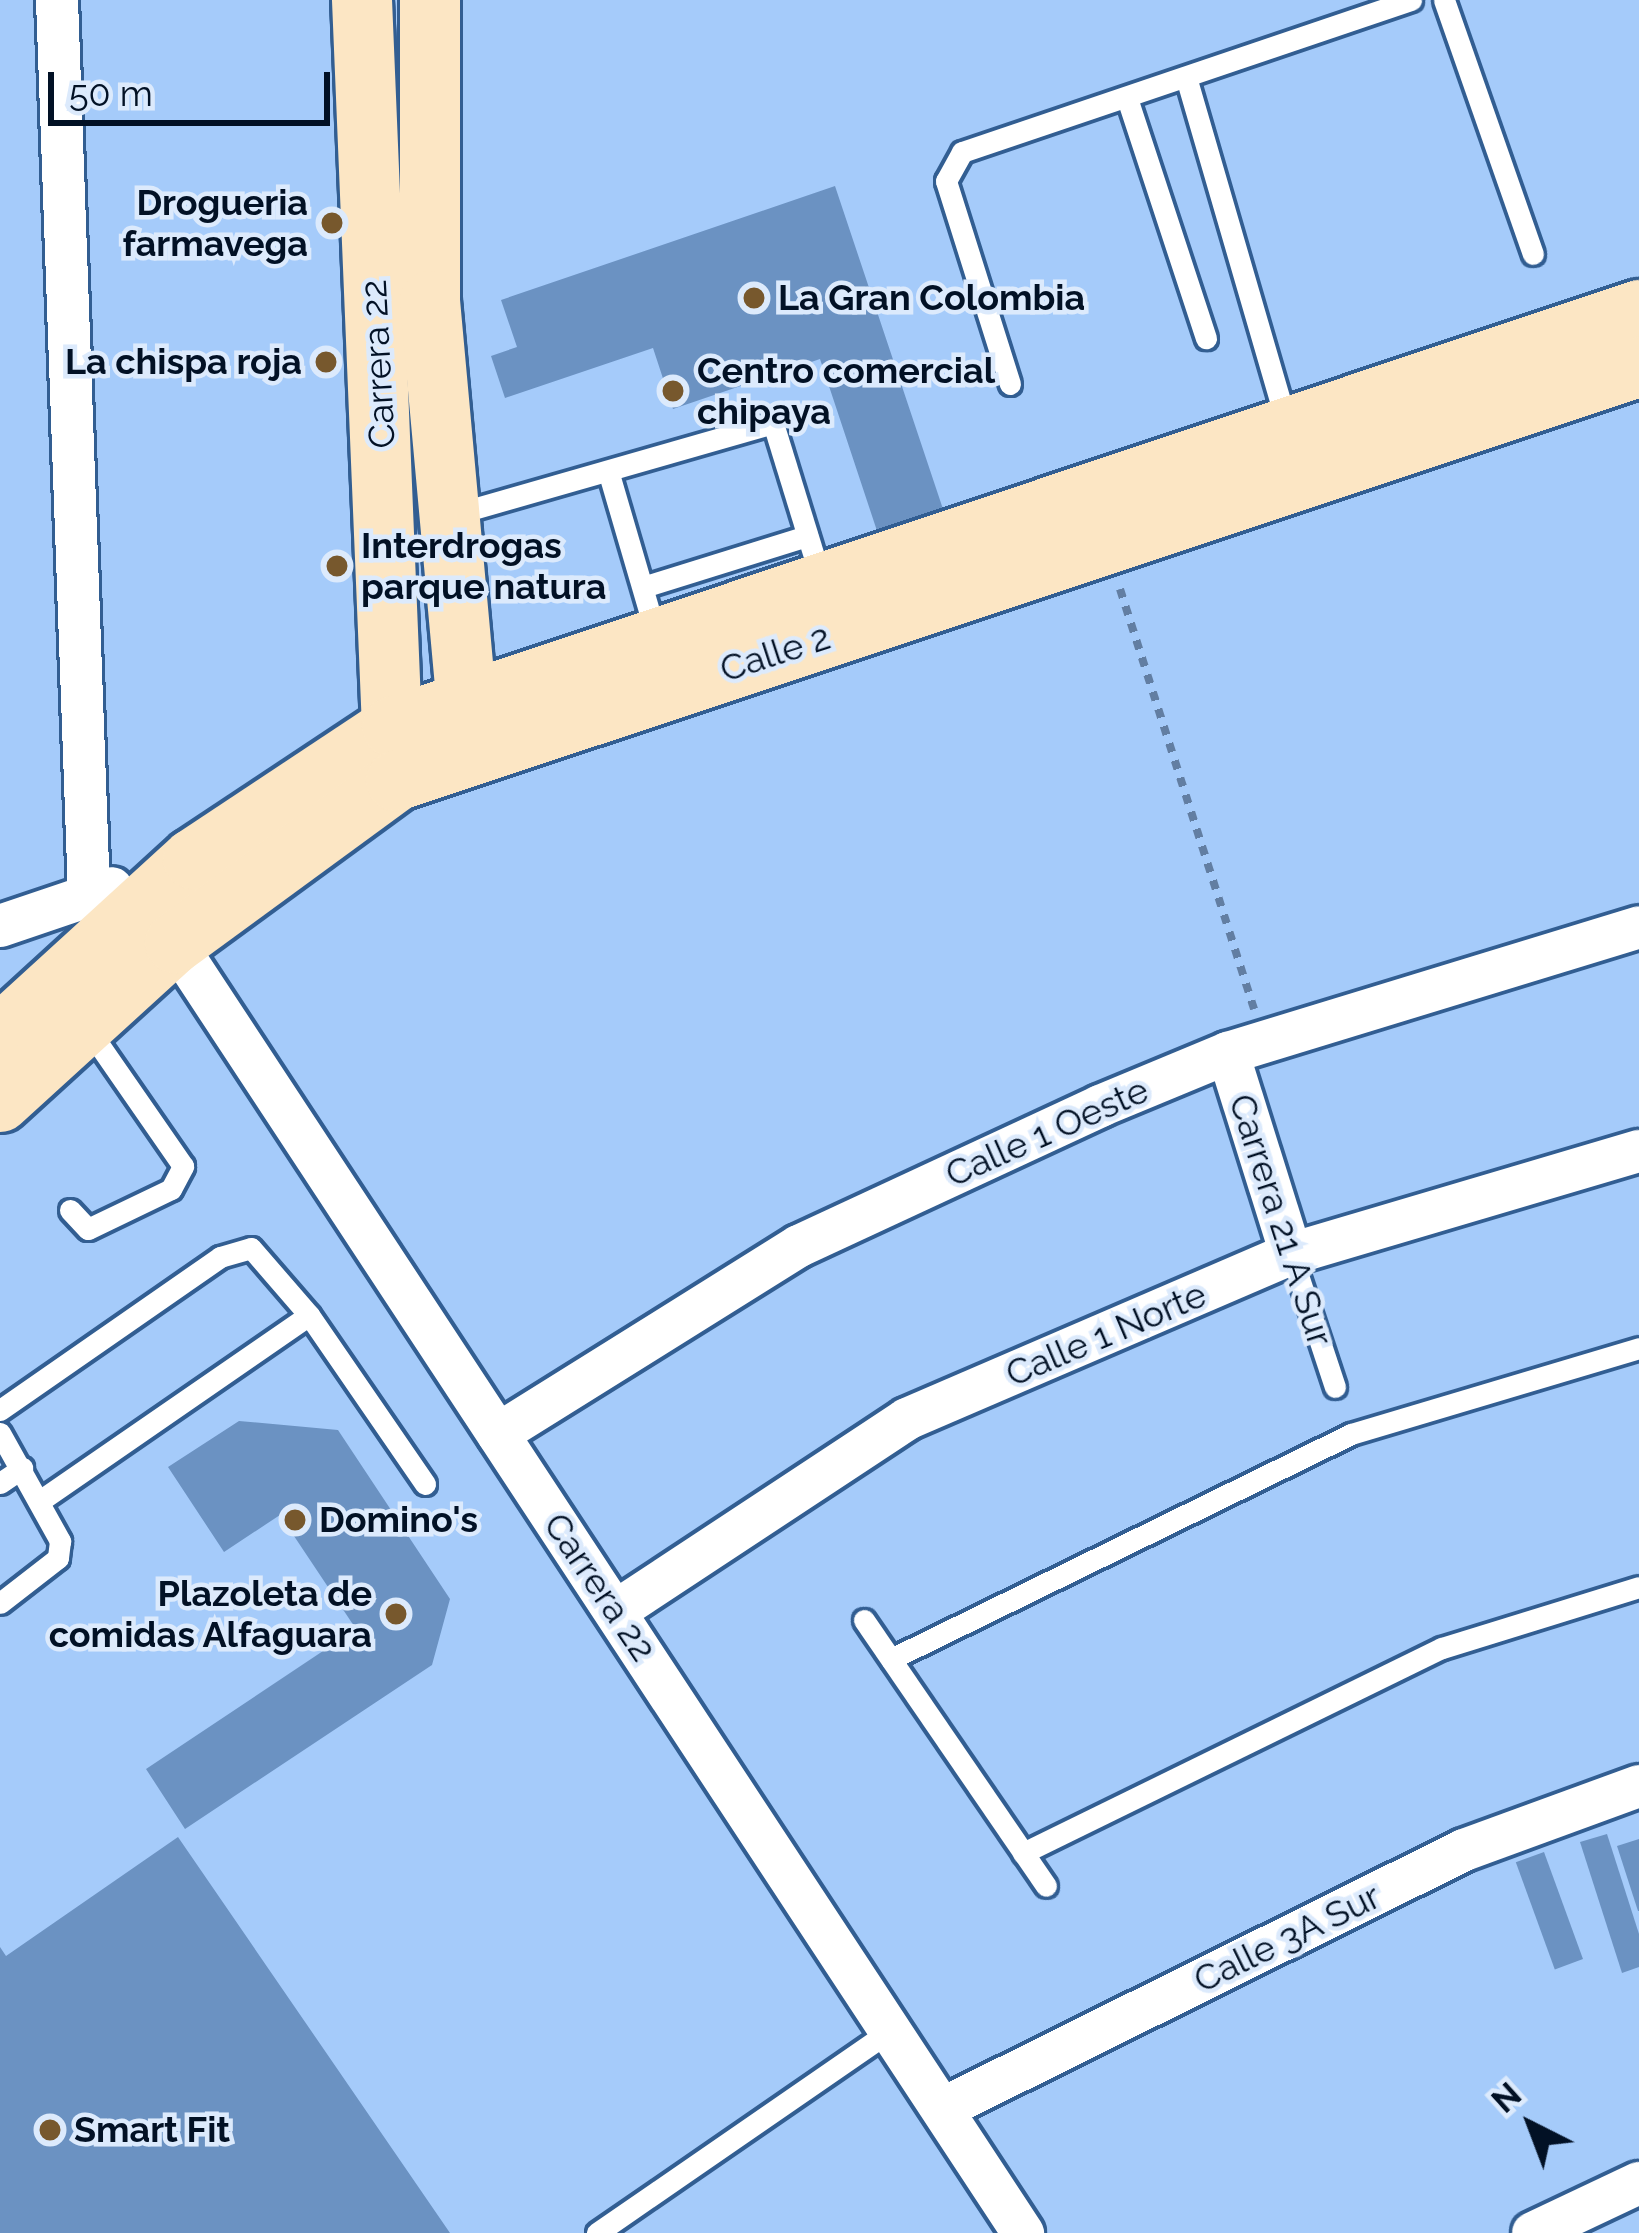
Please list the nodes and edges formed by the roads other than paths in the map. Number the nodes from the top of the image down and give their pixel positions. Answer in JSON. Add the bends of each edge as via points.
{"nodes":[{"id":1,"x":57,"y":0,"type":"edge"},
{"id":2,"x":362,"y":0,"type":"edge"},
{"id":3,"x":430,"y":0,"type":"edge"},
{"id":4,"x":1411,"y":0,"type":"edge"},
{"id":5,"x":1444,"y":0,"type":"edge"},
{"id":6,"x":1186,"y":76,"type":"junction"},
{"id":7,"x":1126,"y":98,"type":"junction"},
{"id":8,"x":1533,"y":254,"type":"dead end"},
{"id":9,"x":1639,"y":310,"type":"edge"},
{"id":10,"x":1206,"y":338,"type":"dead end"},
{"id":11,"x":1639,"y":368,"type":"edge"},
{"id":12,"x":1010,"y":384,"type":"dead end"},
{"id":13,"x":1287,"y":425,"type":"junction"},
{"id":14,"x":609,"y":474,"type":"junction"},
{"id":15,"x":451,"y":515,"type":"junction"},
{"id":16,"x":814,"y":558,"type":"junction"},
{"id":17,"x":657,"y":635,"type":"junction"},
{"id":18,"x":466,"y":699,"type":"junction"},
{"id":19,"x":392,"y":727,"type":"junction"},
{"id":20,"x":193,"y":860,"type":"junction"},
{"id":21,"x":89,"y":896,"type":"junction"},
{"id":22,"x":0,"y":926,"type":"edge"},
{"id":23,"x":1639,"y":927,"type":"edge"},
{"id":24,"x":175,"y":943,"type":"junction"},
{"id":25,"x":86,"y":1025,"type":"junction"},
{"id":26,"x":0,"y":1034,"type":"edge"},
{"id":27,"x":1228,"y":1053,"type":"junction"},
{"id":28,"x":0,"y":1102,"type":"edge"},
{"id":29,"x":1639,"y":1151,"type":"edge"},
{"id":30,"x":70,"y":1210,"type":"dead end"},
{"id":31,"x":1291,"y":1253,"type":"junction"},
{"id":32,"x":309,"y":1315,"type":"junction"},
{"id":33,"x":1639,"y":1348,"type":"edge"},
{"id":34,"x":1335,"y":1387,"type":"dead end"},
{"id":35,"x":0,"y":1410,"type":"edge"},
{"id":36,"x":0,"y":1433,"type":"edge"},
{"id":37,"x":498,"y":1434,"type":"junction"},
{"id":38,"x":22,"y":1468,"type":"junction"},
{"id":39,"x":0,"y":1483,"type":"edge"},
{"id":40,"x":425,"y":1484,"type":"dead end"},
{"id":41,"x":44,"y":1498,"type":"junction"},
{"id":42,"x":1639,"y":1587,"type":"edge"},
{"id":43,"x":0,"y":1603,"type":"edge"},
{"id":44,"x":616,"y":1611,"type":"junction"},
{"id":45,"x":864,"y":1621,"type":"dead end"},
{"id":46,"x":891,"y":1660,"type":"junction"},
{"id":47,"x":1639,"y":1786,"type":"edge"},
{"id":48,"x":1023,"y":1853,"type":"junction"},
{"id":49,"x":1046,"y":1886,"type":"dead end"},
{"id":50,"x":894,"y":2027,"type":"junction"},
{"id":51,"x":944,"y":2108,"type":"junction"},
{"id":52,"x":1639,"y":2183,"type":"edge"},
{"id":53,"x":597,"y":2233,"type":"edge"},
{"id":54,"x":1023,"y":2233,"type":"edge"},
{"id":55,"x":1533,"y":2233,"type":"edge"}],
"edges":[{"from":1,"to":21,"type":"street"},
{"from":2,"to":19,"type":"main road","name":"Carrera 22"},
{"from":3,"to":15,"type":"main road","name":"Carrera 22","via":[[430,302]]},
{"from":4,"to":6,"type":"lane"},
{"from":5,"to":8,"type":"lane"},
{"from":6,"to":7,"type":"lane"},
{"from":6,"to":13,"type":"lane"},
{"from":7,"to":10,"type":"lane"},
{"from":7,"to":12,"type":"lane","via":[[962,152],[949,167]]},
{"from":9,"to":13,"type":"main road","name":"Calle 2"},
{"from":11,"to":17,"type":"main road","name":"Calle 2","via":[[1105,542]]},
{"from":13,"to":16,"type":"main road","name":"Calle 2"},
{"from":14,"to":15,"type":"lane"},
{"from":14,"to":16,"type":"lane","via":[[773,423]]},
{"from":14,"to":17,"type":"lane"},
{"from":15,"to":18,"type":"main road","name":"Carrera 22"},
{"from":16,"to":17,"type":"main road","name":"Calle 2"},
{"from":17,"to":18,"type":"main road","name":"Calle 2"},
{"from":17,"to":24,"type":"main road","name":"Calle 2","via":[[396,781]]},
{"from":18,"to":19,"type":"main road","name":"Calle 2"},
{"from":19,"to":20,"type":"main road","name":"Calle 2"},
{"from":20,"to":21,"type":"street"},
{"from":20,"to":26,"type":"main road","name":"Calle 2"},
{"from":21,"to":22,"type":"street"},
{"from":23,"to":27,"type":"street","name":"Calle 1 Oeste"},
{"from":24,"to":25,"type":"main road","name":"Calle 2"},
{"from":24,"to":37,"type":"street","name":"Carrera 22"},
{"from":25,"to":28,"type":"main road","name":"Calle 2"},
{"from":25,"to":30,"type":"lane","via":[[183,1166],[171,1189],[88,1228]]},
{"from":27,"to":31,"type":"street","name":"Carrera 21 A Sur"},
{"from":27,"to":37,"type":"street","name":"Calle 1 Oeste","via":[[799,1246]]},
{"from":29,"to":31,"type":"street","name":"Calle 1 Norte"},
{"from":31,"to":34,"type":"lane","name":"Carrera 21 A Sur"},
{"from":31,"to":44,"type":"street","name":"Calle 1 Norte","via":[[907,1419]]},
{"from":32,"to":35,"type":"lane","via":[[251,1248],[220,1257]]},
{"from":32,"to":40,"type":"lane"},
{"from":32,"to":41,"type":"lane"},
{"from":33,"to":46,"type":"lane","via":[[1351,1434]]},
{"from":36,"to":38,"type":"lane"},
{"from":37,"to":44,"type":"street","name":"Carrera 22"},
{"from":38,"to":39,"type":"lane"},
{"from":38,"to":41,"type":"lane"},
{"from":41,"to":43,"type":"lane","via":[[58,1558]]},
{"from":42,"to":48,"type":"lane","via":[[1442,1648]]},
{"from":44,"to":50,"type":"street","name":"Carrera 22"},
{"from":45,"to":46,"type":"lane"},
{"from":46,"to":48,"type":"lane"},
{"from":47,"to":51,"type":"street","name":"Calle 3A Sur","via":[[1464,1850]]},
{"from":48,"to":49,"type":"lane"},
{"from":50,"to":51,"type":"street","name":"Carrera 22"},
{"from":50,"to":53,"type":"lane"},
{"from":51,"to":54,"type":"street","name":"Carrera 22"},
{"from":52,"to":55,"type":"street"}]}
